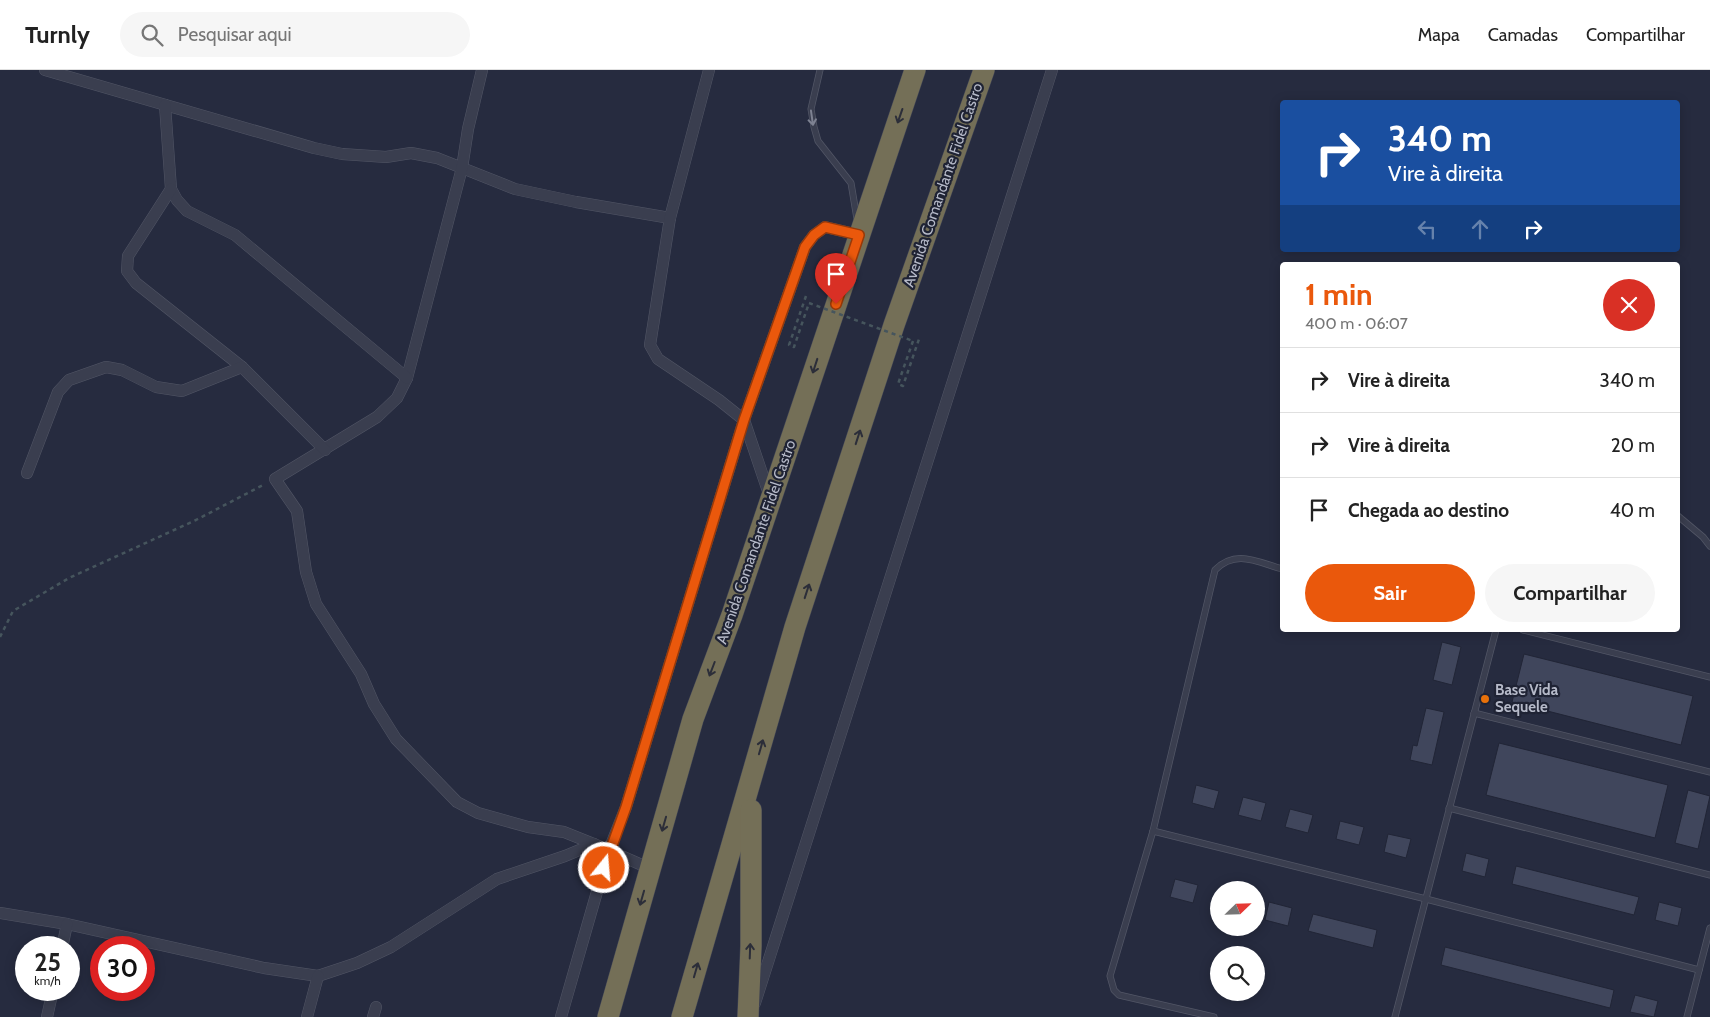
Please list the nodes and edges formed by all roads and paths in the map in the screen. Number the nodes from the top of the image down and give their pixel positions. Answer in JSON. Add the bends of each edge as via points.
{"nodes":[{"id":1,"x":45,"y":70,"type":"edge"},
{"id":2,"x":482,"y":70,"type":"edge"},
{"id":3,"x":709,"y":70,"type":"edge"},
{"id":4,"x":820,"y":70,"type":"edge"},
{"id":5,"x":915,"y":70,"type":"edge"},
{"id":6,"x":984,"y":70,"type":"edge"},
{"id":7,"x":1052,"y":70,"type":"edge"},
{"id":8,"x":165,"y":105,"type":"junction"},
{"id":9,"x":462,"y":168,"type":"junction"},
{"id":10,"x":172,"y":189,"type":"junction"},
{"id":11,"x":670,"y":218,"type":"junction"},
{"id":12,"x":859,"y":235,"type":"junction"},
{"id":13,"x":806,"y":296,"type":"dead end"},
{"id":14,"x":919,"y":339,"type":"dead end"},
{"id":15,"x":242,"y":367,"type":"junction"},
{"id":16,"x":407,"y":378,"type":"junction"},
{"id":17,"x":744,"y":420,"type":"junction"},
{"id":18,"x":325,"y":450,"type":"junction"},
{"id":19,"x":27,"y":473,"type":"dead end"},
{"id":20,"x":275,"y":479,"type":"junction"},
{"id":21,"x":771,"y":499,"type":"junction"},
{"id":22,"x":1680,"y":518,"type":"edge"},
{"id":23,"x":1710,"y":546,"type":"edge"},
{"id":24,"x":1280,"y":568,"type":"edge"},
{"id":25,"x":1495,"y":632,"type":"edge"},
{"id":26,"x":1531,"y":632,"type":"edge"},
{"id":27,"x":0,"y":637,"type":"edge"},
{"id":28,"x":1710,"y":676,"type":"edge"},
{"id":29,"x":1474,"y":713,"type":"junction"},
{"id":30,"x":1710,"y":772,"type":"edge"},
{"id":31,"x":751,"y":785,"type":"junction"},
{"id":32,"x":1449,"y":808,"type":"junction"},
{"id":33,"x":1152,"y":832,"type":"junction"},
{"id":34,"x":594,"y":844,"type":"junction"},
{"id":35,"x":609,"y":850,"type":"junction"},
{"id":36,"x":651,"y":869,"type":"junction"},
{"id":37,"x":1710,"y":875,"type":"edge"},
{"id":38,"x":1426,"y":899,"type":"junction"},
{"id":39,"x":0,"y":912,"type":"edge"},
{"id":40,"x":66,"y":924,"type":"junction"},
{"id":41,"x":1710,"y":928,"type":"edge"},
{"id":42,"x":64,"y":936,"type":"edge"},
{"id":43,"x":1700,"y":970,"type":"junction"},
{"id":44,"x":318,"y":976,"type":"junction"},
{"id":45,"x":51,"y":1001,"type":"edge"},
{"id":46,"x":47,"y":1017,"type":"edge"},
{"id":47,"x":307,"y":1017,"type":"edge"},
{"id":48,"x":561,"y":1017,"type":"edge"},
{"id":49,"x":608,"y":1017,"type":"edge"},
{"id":50,"x":682,"y":1017,"type":"edge"},
{"id":51,"x":749,"y":1017,"type":"edge"},
{"id":52,"x":1214,"y":1017,"type":"edge"},
{"id":53,"x":1395,"y":1017,"type":"edge"},
{"id":54,"x":1688,"y":1017,"type":"edge"}],
"edges":[{"from":1,"to":8,"type":"street"},
{"from":2,"to":9,"type":"street"},
{"from":3,"to":11,"type":"street"},
{"from":4,"to":12,"type":"lane","one_way":true,"via":[[811,109],[814,126],[818,141],[851,183]]},
{"from":5,"to":12,"type":"highway","name":"Avenida Comandante Fidel Castro","one_way":true},
{"from":31,"to":6,"type":"highway","name":"Avenida Comandante Fidel Castro","one_way":true,"via":[[798,617],[894,325]]},
{"from":7,"to":51,"type":"street"},
{"from":8,"to":9,"type":"street","via":[[342,154],[386,157],[410,153],[437,158]]},
{"from":8,"to":10,"type":"street"},
{"from":9,"to":11,"type":"street","via":[[515,189]]},
{"from":9,"to":16,"type":"street"},
{"from":10,"to":15,"type":"street","via":[[128,256],[127,271],[136,283]]},
{"from":10,"to":16,"type":"street","via":[[187,211],[235,235]]},
{"from":11,"to":17,"type":"street","via":[[650,345],[658,359]]},
{"from":12,"to":17,"type":"street","via":[[825,227],[805,247]]},
{"from":12,"to":21,"type":"highway","name":"Avenida Comandante Fidel Castro","one_way":true},
{"from":13,"to":14,"type":"path","bridge":true,"via":[[789,345],[794,347],[809,303],[913,341],[898,384],[903,386]]},
{"from":15,"to":18,"type":"street"},
{"from":15,"to":19,"type":"street","via":[[182,391],[156,387],[122,370],[106,367],[69,380],[58,392]]},
{"from":16,"to":18,"type":"street","via":[[397,398],[377,417]]},
{"from":17,"to":21,"type":"street"},
{"from":17,"to":35,"type":"street","via":[[626,807]]},
{"from":18,"to":20,"type":"street"},
{"from":20,"to":27,"type":"path","via":[[196,520],[69,578],[13,611]]},
{"from":20,"to":34,"type":"street","via":[[297,511],[306,572],[316,604],[361,674],[374,704],[396,739],[457,802],[478,813],[528,827],[564,832]]},
{"from":21,"to":36,"type":"highway","name":"Avenida Comandante Fidel Castro","one_way":true,"via":[[693,719]]},
{"from":22,"to":23,"type":"lane"},
{"from":24,"to":33,"type":"lane","via":[[1237,557],[1225,560],[1215,570]]},
{"from":25,"to":29,"type":"lane"},
{"from":26,"to":28,"type":"lane"},
{"from":29,"to":30,"type":"lane"},
{"from":29,"to":32,"type":"lane"},
{"from":50,"to":31,"type":"highway","name":"Avenida Comandante Fidel Castro","one_way":true},
{"from":51,"to":31,"type":"highway","one_way":true},
{"from":32,"to":37,"type":"lane"},
{"from":32,"to":38,"type":"lane"},
{"from":33,"to":38,"type":"lane"},
{"from":33,"to":52,"type":"lane","via":[[1110,976],[1111,985],[1126,997]]},
{"from":34,"to":35,"type":"street"},
{"from":34,"to":44,"type":"street","via":[[497,879],[391,947]]},
{"from":35,"to":36,"type":"street"},
{"from":35,"to":48,"type":"street"},
{"from":36,"to":49,"type":"highway","name":"Avenida Comandante Fidel Castro","one_way":true},
{"from":38,"to":43,"type":"lane"},
{"from":38,"to":53,"type":"lane"},
{"from":39,"to":40,"type":"street"},
{"from":40,"to":42,"type":"street"},
{"from":40,"to":44,"type":"street","via":[[264,968]]},
{"from":41,"to":43,"type":"lane"},
{"from":43,"to":54,"type":"lane"},
{"from":44,"to":47,"type":"street"},
{"from":45,"to":46,"type":"street"}]}
